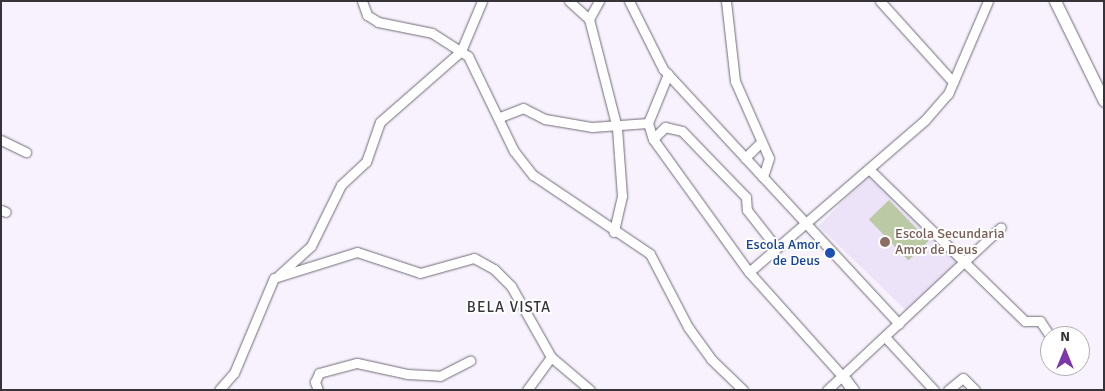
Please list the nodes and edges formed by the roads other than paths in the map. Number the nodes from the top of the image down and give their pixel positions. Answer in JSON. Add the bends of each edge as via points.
{"nodes":[{"id":1,"x":362,"y":1,"type":"edge"},
{"id":2,"x":482,"y":1,"type":"edge"},
{"id":3,"x":569,"y":1,"type":"edge"},
{"id":4,"x":600,"y":1,"type":"edge"},
{"id":5,"x":628,"y":1,"type":"edge"},
{"id":6,"x":721,"y":1,"type":"edge"},
{"id":7,"x":880,"y":1,"type":"edge"},
{"id":8,"x":988,"y":1,"type":"edge"},
{"id":9,"x":1055,"y":1,"type":"edge"},
{"id":10,"x":726,"y":6,"type":"edge"},
{"id":11,"x":589,"y":18,"type":"junction"},
{"id":12,"x":461,"y":51,"type":"junction"},
{"id":13,"x":668,"y":74,"type":"junction"},
{"id":14,"x":953,"y":82,"type":"junction"},
{"id":15,"x":1104,"y":101,"type":"edge"},
{"id":16,"x":500,"y":117,"type":"junction"},
{"id":17,"x":648,"y":123,"type":"junction"},
{"id":18,"x":617,"y":128,"type":"junction"},
{"id":19,"x":653,"y":139,"type":"junction"},
{"id":20,"x":1,"y":140,"type":"edge"},
{"id":21,"x":759,"y":144,"type":"junction"},
{"id":22,"x":26,"y":152,"type":"dead end"},
{"id":23,"x":746,"y":158,"type":"junction"},
{"id":24,"x":869,"y":169,"type":"junction"},
{"id":25,"x":763,"y":177,"type":"junction"},
{"id":26,"x":805,"y":224,"type":"junction"},
{"id":27,"x":1001,"y":227,"type":"dead end"},
{"id":28,"x":614,"y":232,"type":"junction"},
{"id":29,"x":776,"y":247,"type":"junction"},
{"id":30,"x":964,"y":262,"type":"junction"},
{"id":31,"x":749,"y":272,"type":"junction"},
{"id":32,"x":274,"y":278,"type":"junction"},
{"id":33,"x":899,"y":324,"type":"junction"},
{"id":34,"x":1043,"y":326,"type":"edge"},
{"id":35,"x":886,"y":338,"type":"junction"},
{"id":36,"x":551,"y":357,"type":"junction"},
{"id":37,"x":470,"y":361,"type":"dead end"},
{"id":38,"x":844,"y":378,"type":"junction"},
{"id":39,"x":219,"y":390,"type":"edge"},
{"id":40,"x":318,"y":390,"type":"edge"},
{"id":41,"x":527,"y":390,"type":"edge"},
{"id":42,"x":590,"y":390,"type":"edge"},
{"id":43,"x":743,"y":390,"type":"edge"},
{"id":44,"x":827,"y":390,"type":"edge"},
{"id":45,"x":853,"y":390,"type":"edge"},
{"id":46,"x":934,"y":390,"type":"edge"},
{"id":47,"x":948,"y":390,"type":"edge"},
{"id":48,"x":975,"y":390,"type":"edge"}],
"edges":[{"from":1,"to":12,"type":"street","via":[[368,15],[378,22],[418,28]]},
{"from":2,"to":12,"type":"street"},
{"from":3,"to":11,"type":"street"},
{"from":4,"to":11,"type":"street"},
{"from":5,"to":13,"type":"street"},
{"from":6,"to":10,"type":"street"},
{"from":7,"to":14,"type":"street"},
{"from":8,"to":14,"type":"street"},
{"from":9,"to":15,"type":"street"},
{"from":10,"to":21,"type":"street","via":[[735,81],[758,128]]},
{"from":11,"to":18,"type":"street"},
{"from":12,"to":16,"type":"street","via":[[483,81]]},
{"from":12,"to":32,"type":"street","via":[[380,122],[366,162],[341,185],[311,246]]},
{"from":13,"to":17,"type":"street"},
{"from":13,"to":23,"type":"street"},
{"from":14,"to":24,"type":"street","via":[[925,120]]},
{"from":16,"to":18,"type":"street","via":[[523,108],[566,124]]},
{"from":16,"to":28,"type":"street","via":[[514,151],[533,175]]},
{"from":17,"to":18,"type":"street"},
{"from":17,"to":19,"type":"street"},
{"from":18,"to":28,"type":"street","via":[[622,196]]},
{"from":19,"to":29,"type":"street","via":[[665,127],[682,130],[746,197],[747,210]]},
{"from":19,"to":31,"type":"street"},
{"from":20,"to":22,"type":"street"},
{"from":21,"to":23,"type":"street"},
{"from":21,"to":25,"type":"street","via":[[769,158]]},
{"from":23,"to":25,"type":"street"},
{"from":24,"to":26,"type":"street"},
{"from":24,"to":30,"type":"street"},
{"from":25,"to":26,"type":"street"},
{"from":26,"to":29,"type":"street"},
{"from":26,"to":33,"type":"street"},
{"from":27,"to":30,"type":"street"},
{"from":28,"to":43,"type":"street","via":[[638,242],[650,254],[688,327],[711,359]]},
{"from":29,"to":31,"type":"street"},
{"from":30,"to":33,"type":"street"},
{"from":30,"to":34,"type":"street","via":[[1026,321],[1040,322]]},
{"from":31,"to":38,"type":"street"},
{"from":32,"to":36,"type":"street","via":[[357,252],[420,273],[474,258],[511,286]]},
{"from":32,"to":39,"type":"street","via":[[234,373]]},
{"from":33,"to":35,"type":"street"},
{"from":35,"to":38,"type":"street"},
{"from":35,"to":46,"type":"street"},
{"from":36,"to":41,"type":"street"},
{"from":36,"to":42,"type":"street"},
{"from":37,"to":40,"type":"street","via":[[440,376],[407,374],[357,363],[319,373],[315,382]]},
{"from":38,"to":44,"type":"street"},
{"from":38,"to":45,"type":"street"},
{"from":47,"to":48,"type":"street","via":[[963,378]]}]}
